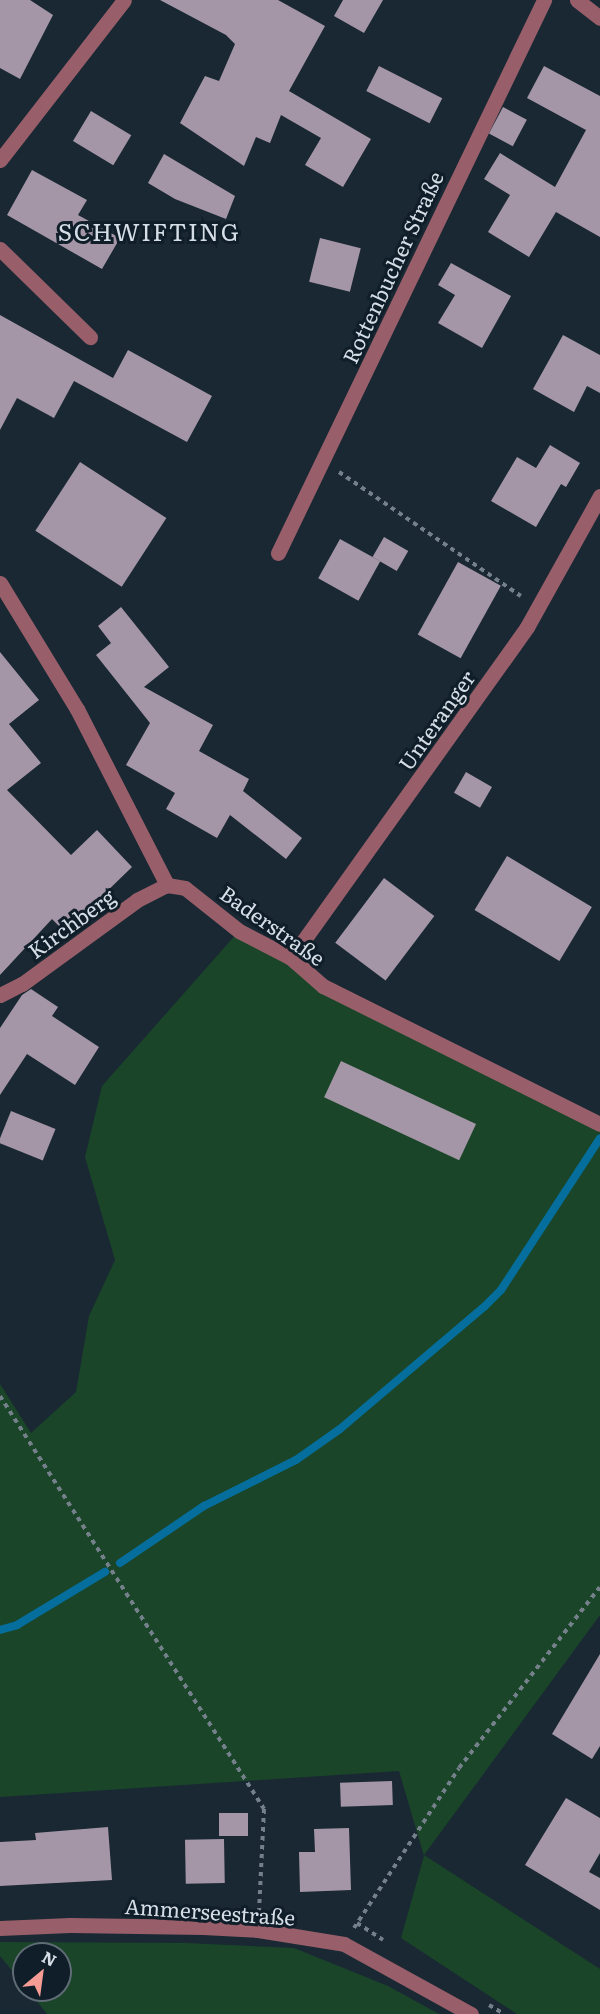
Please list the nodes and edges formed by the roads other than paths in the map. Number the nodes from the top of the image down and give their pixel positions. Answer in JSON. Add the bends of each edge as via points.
{"nodes":[{"id":1,"x":124,"y":0,"type":"edge"},
{"id":2,"x":544,"y":0,"type":"edge"},
{"id":3,"x":577,"y":0,"type":"edge"},
{"id":4,"x":600,"y":18,"type":"edge"},
{"id":5,"x":0,"y":160,"type":"edge"},
{"id":6,"x":0,"y":249,"type":"edge"},
{"id":7,"x":90,"y":337,"type":"dead end"},
{"id":8,"x":600,"y":496,"type":"edge"},
{"id":9,"x":278,"y":553,"type":"dead end"},
{"id":10,"x":0,"y":583,"type":"edge"},
{"id":11,"x":167,"y":885,"type":"junction"},
{"id":12,"x":291,"y":958,"type":"junction"},
{"id":13,"x":0,"y":995,"type":"edge"},
{"id":14,"x":600,"y":1124,"type":"edge"},
{"id":15,"x":0,"y":1928,"type":"edge"},
{"id":16,"x":471,"y":2014,"type":"edge"}],
"edges":[{"from":1,"to":5,"type":"street"},
{"from":2,"to":9,"type":"street","name":"Rottenbucher Straße"},
{"from":3,"to":4,"type":"street"},
{"from":6,"to":7,"type":"street"},
{"from":8,"to":12,"type":"street","name":"Unteranger","via":[[538,608]]},
{"from":10,"to":11,"type":"street","via":[[77,709]]},
{"from":11,"to":12,"type":"street","name":"Baderstraße","via":[[185,888],[238,931]]},
{"from":11,"to":13,"type":"street","name":"Kirchberg","via":[[137,900],[22,984]]},
{"from":12,"to":14,"type":"street","name":"Baderstraße","via":[[323,986]]},
{"from":15,"to":16,"type":"street","name":"Ammerseestraße","via":[[70,1924],[258,1930],[344,1944]]}]}
